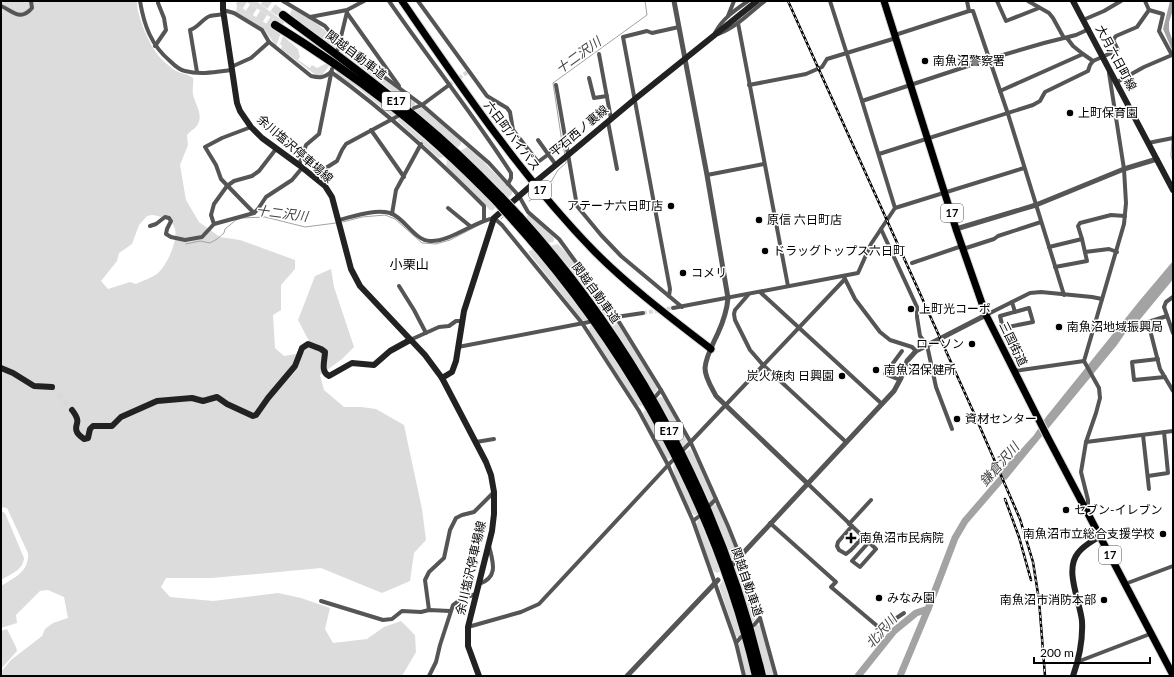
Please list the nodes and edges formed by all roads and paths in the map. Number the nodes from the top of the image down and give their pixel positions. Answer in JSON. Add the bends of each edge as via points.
{"nodes":[{"id":1,"x":31,"y":1,"type":"edge"},
{"id":2,"x":140,"y":1,"type":"edge"},
{"id":3,"x":158,"y":1,"type":"edge"},
{"id":4,"x":223,"y":1,"type":"edge"},
{"id":5,"x":283,"y":1,"type":"edge"},
{"id":6,"x":364,"y":1,"type":"edge"},
{"id":7,"x":389,"y":1,"type":"edge"},
{"id":8,"x":402,"y":1,"type":"edge"},
{"id":9,"x":418,"y":1,"type":"edge"},
{"id":10,"x":674,"y":1,"type":"edge"},
{"id":11,"x":734,"y":1,"type":"edge"},
{"id":12,"x":748,"y":1,"type":"edge"},
{"id":13,"x":757,"y":1,"type":"edge"},
{"id":14,"x":765,"y":1,"type":"edge"},
{"id":15,"x":830,"y":1,"type":"edge"},
{"id":16,"x":884,"y":1,"type":"edge"},
{"id":17,"x":968,"y":1,"type":"edge"},
{"id":18,"x":996,"y":1,"type":"edge"},
{"id":19,"x":1028,"y":1,"type":"edge"},
{"id":20,"x":1073,"y":1,"type":"edge"},
{"id":21,"x":1121,"y":1,"type":"edge"},
{"id":22,"x":1145,"y":1,"type":"edge"},
{"id":23,"x":1,"y":6,"type":"edge"},
{"id":24,"x":1039,"y":8,"type":"junction"},
{"id":25,"x":1149,"y":10,"type":"junction"},
{"id":26,"x":969,"y":11,"type":"junction"},
{"id":27,"x":223,"y":12,"type":"junction"},
{"id":28,"x":347,"y":12,"type":"junction"},
{"id":29,"x":283,"y":15,"type":"tunnel mouth"},
{"id":30,"x":728,"y":16,"type":"junction"},
{"id":31,"x":310,"y":17,"type":"junction"},
{"id":32,"x":1084,"y":20,"type":"junction"},
{"id":33,"x":738,"y":23,"type":"junction"},
{"id":34,"x":275,"y":25,"type":"tunnel mouth"},
{"id":35,"x":679,"y":27,"type":"junction"},
{"id":36,"x":1089,"y":29,"type":"junction"},
{"id":37,"x":714,"y":35,"type":"junction"},
{"id":38,"x":895,"y":36,"type":"junction"},
{"id":39,"x":1066,"y":38,"type":"junction"},
{"id":40,"x":269,"y":42,"type":"junction"},
{"id":41,"x":340,"y":44,"type":"junction"},
{"id":42,"x":155,"y":46,"type":"junction"},
{"id":43,"x":338,"y":49,"type":"dead end"},
{"id":44,"x":847,"y":53,"type":"junction"},
{"id":45,"x":599,"y":54,"type":"dead end"},
{"id":46,"x":1083,"y":54,"type":"junction"},
{"id":47,"x":1103,"y":57,"type":"junction"},
{"id":48,"x":685,"y":59,"type":"junction"},
{"id":49,"x":989,"y":60,"type":"junction"},
{"id":50,"x":1093,"y":61,"type":"junction"},
{"id":51,"x":1107,"y":64,"type":"junction"},
{"id":52,"x":231,"y":68,"type":"junction"},
{"id":53,"x":332,"y":71,"type":"junction"},
{"id":54,"x":197,"y":72,"type":"junction"},
{"id":55,"x":589,"y":78,"type":"dead end"},
{"id":56,"x":1117,"y":82,"type":"junction"},
{"id":57,"x":449,"y":85,"type":"junction"},
{"id":58,"x":556,"y":85,"type":"dead end"},
{"id":59,"x":749,"y":85,"type":"junction"},
{"id":60,"x":911,"y":85,"type":"junction"},
{"id":61,"x":402,"y":89,"type":"junction"},
{"id":62,"x":1000,"y":91,"type":"junction"},
{"id":63,"x":607,"y":96,"type":"junction"},
{"id":64,"x":635,"y":99,"type":"junction"},
{"id":65,"x":862,"y":100,"type":"junction"},
{"id":66,"x":422,"y":104,"type":"junction"},
{"id":67,"x":414,"y":108,"type":"dead end"},
{"id":68,"x":1008,"y":114,"type":"junction"},
{"id":69,"x":398,"y":116,"type":"dead end"},
{"id":70,"x":392,"y":119,"type":"junction"},
{"id":71,"x":609,"y":120,"type":"junction"},
{"id":72,"x":251,"y":127,"type":"junction"},
{"id":73,"x":371,"y":130,"type":"junction"},
{"id":74,"x":928,"y":138,"type":"junction"},
{"id":75,"x":1173,"y":138,"type":"edge"},
{"id":76,"x":538,"y":140,"type":"dead end"},
{"id":77,"x":565,"y":142,"type":"junction"},
{"id":78,"x":1148,"y":143,"type":"junction"},
{"id":79,"x":421,"y":144,"type":"junction"},
{"id":80,"x":276,"y":149,"type":"junction"},
{"id":81,"x":879,"y":154,"type":"junction"},
{"id":82,"x":548,"y":155,"type":"junction"},
{"id":83,"x":568,"y":155,"type":"junction"},
{"id":84,"x":1156,"y":159,"type":"junction"},
{"id":85,"x":764,"y":164,"type":"junction"},
{"id":86,"x":556,"y":165,"type":"junction"},
{"id":87,"x":301,"y":166,"type":"junction"},
{"id":88,"x":1024,"y":168,"type":"junction"},
{"id":89,"x":617,"y":169,"type":"dead end"},
{"id":90,"x":1124,"y":169,"type":"junction"},
{"id":91,"x":707,"y":175,"type":"junction"},
{"id":92,"x":313,"y":176,"type":"junction"},
{"id":93,"x":404,"y":177,"type":"junction"},
{"id":94,"x":534,"y":183,"type":"junction"},
{"id":95,"x":508,"y":184,"type":"junction"},
{"id":96,"x":227,"y":186,"type":"junction"},
{"id":97,"x":1173,"y":190,"type":"edge"},
{"id":98,"x":945,"y":193,"type":"junction"},
{"id":99,"x":518,"y":196,"type":"junction"},
{"id":100,"x":499,"y":200,"type":"junction"},
{"id":101,"x":1036,"y":205,"type":"junction"},
{"id":102,"x":448,"y":208,"type":"dead end"},
{"id":103,"x":895,"y":208,"type":"junction"},
{"id":104,"x":254,"y":213,"type":"junction"},
{"id":105,"x":392,"y":214,"type":"junction"},
{"id":106,"x":1125,"y":216,"type":"junction"},
{"id":107,"x":494,"y":218,"type":"junction"},
{"id":108,"x":516,"y":218,"type":"junction"},
{"id":109,"x":339,"y":220,"type":"junction"},
{"id":110,"x":484,"y":220,"type":"junction"},
{"id":111,"x":1041,"y":222,"type":"junction"},
{"id":112,"x":214,"y":224,"type":"junction"},
{"id":113,"x":150,"y":226,"type":"dead end"},
{"id":114,"x":470,"y":226,"type":"junction"},
{"id":115,"x":881,"y":229,"type":"junction"},
{"id":116,"x":956,"y":229,"type":"junction"},
{"id":117,"x":1082,"y":239,"type":"junction"},
{"id":118,"x":1049,"y":246,"type":"junction"},
{"id":119,"x":963,"y":248,"type":"junction"},
{"id":120,"x":1085,"y":252,"type":"junction"},
{"id":121,"x":1117,"y":252,"type":"junction"},
{"id":122,"x":912,"y":263,"type":"dead end"},
{"id":123,"x":1055,"y":267,"type":"junction"},
{"id":124,"x":844,"y":277,"type":"junction"},
{"id":125,"x":399,"y":286,"type":"dead end"},
{"id":126,"x":788,"y":286,"type":"junction"},
{"id":127,"x":760,"y":292,"type":"junction"},
{"id":128,"x":748,"y":294,"type":"junction"},
{"id":129,"x":1064,"y":295,"type":"junction"},
{"id":130,"x":669,"y":296,"type":"junction"},
{"id":131,"x":1173,"y":297,"type":"edge"},
{"id":132,"x":728,"y":298,"type":"junction"},
{"id":133,"x":1102,"y":299,"type":"junction"},
{"id":134,"x":1012,"y":302,"type":"junction"},
{"id":135,"x":682,"y":307,"type":"junction"},
{"id":136,"x":673,"y":308,"type":"tunnel mouth"},
{"id":137,"x":1015,"y":312,"type":"junction"},
{"id":138,"x":643,"y":313,"type":"tunnel mouth"},
{"id":139,"x":986,"y":315,"type":"junction"},
{"id":140,"x":1167,"y":316,"type":"junction"},
{"id":141,"x":616,"y":317,"type":"junction"},
{"id":142,"x":462,"y":321,"type":"junction"},
{"id":143,"x":589,"y":322,"type":"dead end"},
{"id":144,"x":582,"y":324,"type":"junction"},
{"id":145,"x":798,"y":327,"type":"junction"},
{"id":146,"x":426,"y":333,"type":"junction"},
{"id":147,"x":1173,"y":333,"type":"edge"},
{"id":148,"x":410,"y":340,"type":"junction"},
{"id":149,"x":927,"y":345,"type":"junction"},
{"id":150,"x":458,"y":347,"type":"junction"},
{"id":151,"x":711,"y":349,"type":"junction"},
{"id":152,"x":902,"y":351,"type":"dead end"},
{"id":153,"x":916,"y":351,"type":"junction"},
{"id":154,"x":1158,"y":359,"type":"junction"},
{"id":155,"x":1084,"y":361,"type":"junction"},
{"id":156,"x":763,"y":364,"type":"junction"},
{"id":157,"x":1,"y":368,"type":"edge"},
{"id":158,"x":1014,"y":372,"type":"junction"},
{"id":159,"x":1165,"y":377,"type":"junction"},
{"id":160,"x":442,"y":378,"type":"junction"},
{"id":161,"x":900,"y":380,"type":"junction"},
{"id":162,"x":52,"y":387,"type":"tunnel mouth"},
{"id":163,"x":661,"y":390,"type":"junction"},
{"id":164,"x":1173,"y":391,"type":"edge"},
{"id":165,"x":656,"y":396,"type":"dead end"},
{"id":166,"x":882,"y":404,"type":"junction"},
{"id":167,"x":725,"y":406,"type":"junction"},
{"id":168,"x":644,"y":407,"type":"dead end"},
{"id":169,"x":72,"y":410,"type":"tunnel mouth"},
{"id":170,"x":639,"y":411,"type":"junction"},
{"id":171,"x":952,"y":429,"type":"dead end"},
{"id":172,"x":1173,"y":430,"type":"edge"},
{"id":173,"x":1164,"y":432,"type":"junction"},
{"id":174,"x":1143,"y":435,"type":"junction"},
{"id":175,"x":494,"y":439,"type":"dead end"},
{"id":176,"x":476,"y":442,"type":"junction"},
{"id":177,"x":846,"y":442,"type":"junction"},
{"id":178,"x":1086,"y":442,"type":"junction"},
{"id":179,"x":691,"y":443,"type":"junction"},
{"id":180,"x":684,"y":449,"type":"dead end"},
{"id":181,"x":672,"y":461,"type":"dead end"},
{"id":182,"x":668,"y":465,"type":"junction"},
{"id":183,"x":1148,"y":476,"type":"junction"},
{"id":184,"x":807,"y":483,"type":"junction"},
{"id":185,"x":1149,"y":489,"type":"dead end"},
{"id":186,"x":494,"y":492,"type":"junction"},
{"id":187,"x":716,"y":499,"type":"junction"},
{"id":188,"x":871,"y":500,"type":"dead end"},
{"id":189,"x":710,"y":505,"type":"dead end"},
{"id":190,"x":1089,"y":514,"type":"junction"},
{"id":191,"x":698,"y":517,"type":"dead end"},
{"id":192,"x":693,"y":521,"type":"junction"},
{"id":193,"x":770,"y":523,"type":"junction"},
{"id":194,"x":850,"y":525,"type":"junction"},
{"id":195,"x":1100,"y":536,"type":"junction"},
{"id":196,"x":863,"y":537,"type":"junction"},
{"id":197,"x":869,"y":542,"type":"junction"},
{"id":198,"x":489,"y":544,"type":"junction"},
{"id":199,"x":740,"y":556,"type":"junction"},
{"id":200,"x":733,"y":564,"type":"dead end"},
{"id":201,"x":1173,"y":566,"type":"edge"},
{"id":202,"x":717,"y":582,"type":"junction"},
{"id":203,"x":479,"y":584,"type":"junction"},
{"id":204,"x":1125,"y":584,"type":"junction"},
{"id":205,"x":476,"y":594,"type":"junction"},
{"id":206,"x":321,"y":601,"type":"dead end"},
{"id":207,"x":429,"y":610,"type":"junction"},
{"id":208,"x":450,"y":611,"type":"junction"},
{"id":209,"x":904,"y":613,"type":"dead end"},
{"id":210,"x":754,"y":625,"type":"dead end"},
{"id":211,"x":468,"y":627,"type":"junction"},
{"id":212,"x":1150,"y":634,"type":"junction"},
{"id":213,"x":741,"y":637,"type":"dead end"},
{"id":214,"x":736,"y":643,"type":"junction"},
{"id":215,"x":1077,"y":662,"type":"junction"},
{"id":216,"x":1173,"y":675,"type":"edge"},
{"id":217,"x":429,"y":676,"type":"edge"},
{"id":218,"x":479,"y":676,"type":"edge"},
{"id":219,"x":627,"y":676,"type":"edge"},
{"id":220,"x":744,"y":676,"type":"edge"},
{"id":221,"x":756,"y":676,"type":"edge"},
{"id":222,"x":762,"y":676,"type":"edge"},
{"id":223,"x":776,"y":676,"type":"edge"},
{"id":224,"x":1073,"y":676,"type":"edge"}],
"edges":[{"from":1,"to":23,"type":"street","via":[[32,8],[24,14],[17,15]]},
{"from":2,"to":42,"type":"street","via":[[145,23]]},
{"from":3,"to":42,"type":"street","via":[[166,30]]},
{"from":4,"to":27,"type":"main road","name":"余川塩沢停車場線"},
{"from":5,"to":31,"type":"street"},
{"from":6,"to":28,"type":"street"},
{"from":7,"to":57,"type":"street"},
{"from":8,"to":94,"type":"highway","name":"六日町バイパス","number":"17"},
{"from":9,"to":82,"type":"street","via":[[486,96],[510,112],[513,130],[538,162]]},
{"from":10,"to":35,"type":"street"},
{"from":11,"to":30,"type":"street"},
{"from":12,"to":30,"type":"street"},
{"from":13,"to":37,"type":"main road","name":"平石西ノ裏線"},
{"from":14,"to":33,"type":"street"},
{"from":15,"to":44,"type":"street"},
{"from":16,"to":38,"type":"highway","name":"三国街道","number":"17"},
{"from":17,"to":26,"type":"street"},
{"from":18,"to":24,"type":"street","via":[[1006,21]]},
{"from":19,"to":24,"type":"street"},
{"from":20,"to":32,"type":"main road","name":"大月六日町線"},
{"from":21,"to":32,"type":"street"},
{"from":22,"to":25,"type":"street"},
{"from":24,"to":39,"type":"street","via":[[1049,13]]},
{"from":25,"to":47,"type":"street","via":[[1136,26],[1116,36],[1113,40],[1118,50]]},
{"from":25,"to":56,"type":"street","via":[[1163,14],[1158,31],[1172,55]]},
{"from":26,"to":38,"type":"street"},
{"from":26,"to":49,"type":"street","via":[[973,11]]},
{"from":27,"to":40,"type":"street","via":[[234,13],[262,30]]},
{"from":27,"to":52,"type":"main road","name":"余川塩沢停車場線"},
{"from":27,"to":54,"type":"street","via":[[210,16],[190,30]]},
{"from":28,"to":31,"type":"street"},
{"from":28,"to":41,"type":"street"},
{"from":28,"to":61,"type":"street"},
{"from":29,"to":100,"type":"highway","name":"関越自動車道","number":"E17","via":[[418,119],[465,161]]},
{"from":30,"to":37,"type":"street"},
{"from":31,"to":41,"type":"street","via":[[325,26]]},
{"from":32,"to":36,"type":"main road","name":"大月六日町線"},
{"from":33,"to":37,"type":"street"},
{"from":33,"to":59,"type":"street"},
{"from":34,"to":100,"type":"highway","name":"関越自動車道","number":"E17","via":[[321,54],[388,103]]},
{"from":35,"to":48,"type":"street"},
{"from":35,"to":64,"type":"street","via":[[623,36]]},
{"from":36,"to":39,"type":"street"},
{"from":36,"to":47,"type":"main road","name":"大月六日町線"},
{"from":37,"to":48,"type":"main road","name":"平石西ノ裏線"},
{"from":38,"to":44,"type":"street"},
{"from":38,"to":60,"type":"highway","name":"三国街道","number":"17"},
{"from":39,"to":46,"type":"street"},
{"from":39,"to":49,"type":"street"},
{"from":40,"to":52,"type":"street","via":[[251,58]]},
{"from":40,"to":53,"type":"street","via":[[311,76],[326,77]]},
{"from":41,"to":43,"type":"street"},
{"from":41,"to":61,"type":"street"},
{"from":42,"to":54,"type":"street","via":[[178,68]]},
{"from":44,"to":59,"type":"street","via":[[827,59],[822,66],[806,74]]},
{"from":44,"to":65,"type":"street"},
{"from":45,"to":63,"type":"street"},
{"from":46,"to":50,"type":"street"},
{"from":46,"to":62,"type":"street"},
{"from":47,"to":50,"type":"street"},
{"from":47,"to":51,"type":"main road","name":"大月六日町線"},
{"from":48,"to":64,"type":"main road","name":"平石西ノ裏線"},
{"from":48,"to":91,"type":"street"},
{"from":49,"to":60,"type":"street"},
{"from":49,"to":62,"type":"street"},
{"from":50,"to":68,"type":"street","via":[[1088,72],[1044,92],[1040,101],[1033,105]]},
{"from":51,"to":56,"type":"main road","name":"大月六日町線"},
{"from":51,"to":90,"type":"street"},
{"from":52,"to":54,"type":"street","via":[[206,73]]},
{"from":52,"to":72,"type":"main road","name":"余川塩沢停車場線","via":[[240,112]]},
{"from":53,"to":70,"type":"street"},
{"from":53,"to":87,"type":"street","via":[[320,134],[306,145]]},
{"from":55,"to":63,"type":"street","via":[[594,98]]},
{"from":56,"to":78,"type":"main road","name":"大月六日町線"},
{"from":57,"to":66,"type":"street"},
{"from":57,"to":95,"type":"street","via":[[484,131],[511,173]]},
{"from":58,"to":77,"type":"street"},
{"from":59,"to":85,"type":"street"},
{"from":60,"to":65,"type":"street"},
{"from":60,"to":74,"type":"highway","name":"三国街道","number":"17"},
{"from":61,"to":66,"type":"street"},
{"from":62,"to":68,"type":"street"},
{"from":63,"to":71,"type":"street"},
{"from":64,"to":71,"type":"main road","name":"平石西ノ裏線"},
{"from":64,"to":130,"type":"street","via":[[670,290]]},
{"from":65,"to":81,"type":"street"},
{"from":66,"to":67,"type":"street"},
{"from":66,"to":95,"type":"street","via":[[489,163]]},
{"from":68,"to":74,"type":"street"},
{"from":68,"to":88,"type":"street"},
{"from":69,"to":70,"type":"street"},
{"from":70,"to":73,"type":"street"},
{"from":70,"to":79,"type":"street"},
{"from":71,"to":83,"type":"main road","name":"平石西ノ裏線"},
{"from":71,"to":89,"type":"street"},
{"from":72,"to":80,"type":"main road","name":"余川塩沢停車場線"},
{"from":72,"to":96,"type":"street","via":[[205,146]]},
{"from":73,"to":92,"type":"street","via":[[346,144],[337,161]]},
{"from":73,"to":93,"type":"street"},
{"from":74,"to":81,"type":"street"},
{"from":74,"to":98,"type":"highway","name":"三国街道","number":"17"},
{"from":75,"to":78,"type":"street"},
{"from":76,"to":82,"type":"street"},
{"from":77,"to":82,"type":"street"},
{"from":77,"to":83,"type":"street"},
{"from":78,"to":84,"type":"main road","name":"大月六日町線"},
{"from":79,"to":93,"type":"street"},
{"from":79,"to":110,"type":"street","via":[[484,206]]},
{"from":80,"to":87,"type":"main road","name":"余川塩沢停車場線"},
{"from":80,"to":96,"type":"street","via":[[259,172]]},
{"from":81,"to":103,"type":"street"},
{"from":82,"to":86,"type":"street"},
{"from":83,"to":86,"type":"main road","name":"平石西ノ裏線"},
{"from":83,"to":130,"type":"street","via":[[577,206],[621,256]]},
{"from":84,"to":90,"type":"street"},
{"from":84,"to":97,"type":"main road","name":"大月六日町線"},
{"from":85,"to":91,"type":"street"},
{"from":85,"to":126,"type":"street"},
{"from":86,"to":94,"type":"main road","name":"平石西ノ裏線"},
{"from":87,"to":92,"type":"main road","name":"余川塩沢停車場線"},
{"from":87,"to":104,"type":"street","via":[[292,180],[266,197]]},
{"from":88,"to":98,"type":"street"},
{"from":88,"to":101,"type":"street"},
{"from":90,"to":101,"type":"street"},
{"from":90,"to":106,"type":"street"},
{"from":91,"to":132,"type":"street"},
{"from":92,"to":109,"type":"main road","name":"余川塩沢停車場線","via":[[325,186]]},
{"from":93,"to":105,"type":"street","via":[[396,190]]},
{"from":94,"to":99,"type":"main road","name":"平石西ノ裏線"},
{"from":94,"to":151,"type":"highway","name":"六日町バイパス","number":"17","via":[[610,266]]},
{"from":95,"to":99,"type":"street"},
{"from":96,"to":104,"type":"street"},
{"from":96,"to":112,"type":"street","via":[[214,204],[211,216]]},
{"from":98,"to":103,"type":"street"},
{"from":98,"to":116,"type":"highway","name":"三国街道","number":"17"},
{"from":99,"to":107,"type":"main road","name":"平石西ノ裏線"},
{"from":99,"to":141,"type":"street","via":[[528,212],[559,239]]},
{"from":100,"to":108,"type":"highway","name":"関越自動車道","number":"E17","bridge":true},
{"from":101,"to":111,"type":"street"},
{"from":101,"to":116,"type":"street"},
{"from":102,"to":114,"type":"street"},
{"from":103,"to":115,"type":"street"},
{"from":104,"to":112,"type":"street"},
{"from":105,"to":109,"type":"street","via":[[368,213]]},
{"from":105,"to":114,"type":"street","via":[[422,239],[430,241],[445,239]]},
{"from":106,"to":117,"type":"street","via":[[1111,215],[1080,223],[1078,226]]},
{"from":106,"to":121,"type":"street"},
{"from":107,"to":110,"type":"street"},
{"from":107,"to":142,"type":"main road"},
{"from":107,"to":144,"type":"street","via":[[523,249]]},
{"from":108,"to":221,"type":"highway","name":"関越自動車道","number":"E17","via":[[604,335],[637,385],[669,443],[722,564]]},
{"from":108,"to":222,"type":"highway","name":"関越自動車道","number":"E17","via":[[568,275],[610,332],[642,382],[674,440],[702,498],[728,562]]},
{"from":109,"to":148,"type":"main road","name":"余川塩沢停車場線","via":[[350,269],[360,286]]},
{"from":110,"to":114,"type":"street"},
{"from":111,"to":118,"type":"street"},
{"from":111,"to":119,"type":"street"},
{"from":112,"to":113,"type":"street","via":[[202,237],[185,240],[166,234],[171,221],[169,218],[164,217]]},
{"from":115,"to":124,"type":"street","via":[[858,273]]},
{"from":115,"to":149,"type":"street","via":[[917,307],[920,336]]},
{"from":116,"to":119,"type":"highway","name":"三国街道","number":"17"},
{"from":117,"to":118,"type":"street"},
{"from":117,"to":120,"type":"street"},
{"from":118,"to":123,"type":"street"},
{"from":119,"to":122,"type":"street"},
{"from":119,"to":139,"type":"highway","name":"三国街道","number":"17"},
{"from":120,"to":121,"type":"street","via":[[1109,249]]},
{"from":120,"to":123,"type":"street","via":[[1087,261]]},
{"from":121,"to":133,"type":"street"},
{"from":123,"to":129,"type":"street"},
{"from":124,"to":126,"type":"street"},
{"from":124,"to":145,"type":"street"},
{"from":124,"to":153,"type":"street","via":[[855,299],[880,332],[890,340]]},
{"from":125,"to":146,"type":"street"},
{"from":126,"to":127,"type":"street"},
{"from":127,"to":128,"type":"street"},
{"from":127,"to":145,"type":"street"},
{"from":128,"to":132,"type":"street"},
{"from":128,"to":156,"type":"street","via":[[734,310],[735,320],[750,350]]},
{"from":129,"to":133,"type":"street"},
{"from":129,"to":134,"type":"street","via":[[1030,293]]},
{"from":130,"to":135,"type":"street"},
{"from":131,"to":140,"type":"street","via":[[1164,307]]},
{"from":132,"to":135,"type":"street"},
{"from":132,"to":151,"type":"street","via":[[727,310]]},
{"from":133,"to":155,"type":"street"},
{"from":134,"to":137,"type":"street"},
{"from":134,"to":139,"type":"street"},
{"from":135,"to":136,"type":"street"},
{"from":137,"to":137,"type":"street","via":[[1000,316],[1003,328],[1033,322],[1029,308]]},
{"from":138,"to":141,"type":"street"},
{"from":139,"to":149,"type":"street"},
{"from":139,"to":158,"type":"highway","name":"三国街道","number":"17"},
{"from":140,"to":147,"type":"street"},
{"from":140,"to":154,"type":"street","via":[[1148,322]]},
{"from":141,"to":163,"type":"street"},
{"from":142,"to":146,"type":"street"},
{"from":142,"to":150,"type":"main road"},
{"from":143,"to":144,"type":"street"},
{"from":144,"to":150,"type":"street"},
{"from":144,"to":170,"type":"street"},
{"from":145,"to":156,"type":"street"},
{"from":145,"to":166,"type":"street"},
{"from":146,"to":148,"type":"street"},
{"from":148,"to":160,"type":"main road","name":"余川塩沢停車場線"},
{"from":148,"to":169,"type":"main road","via":[[390,351],[374,365],[352,363],[329,376],[323,371],[325,352],[308,344],[302,348],[295,366],[253,416],[217,397],[204,401],[192,398],[157,401],[121,417],[112,426],[92,426],[88,438],[84,439],[77,433],[77,417]]},
{"from":149,"to":153,"type":"street"},
{"from":149,"to":171,"type":"street","via":[[936,387]]},
{"from":150,"to":160,"type":"main road","via":[[452,372]]},
{"from":151,"to":167,"type":"street","via":[[705,369],[716,396]]},
{"from":152,"to":161,"type":"street","via":[[885,374]]},
{"from":153,"to":161,"type":"street","via":[[907,361]]},
{"from":154,"to":159,"type":"street"},
{"from":154,"to":159,"type":"street","via":[[1132,362],[1134,380]]},
{"from":155,"to":158,"type":"street"},
{"from":155,"to":178,"type":"street","via":[[1099,388],[1100,398]]},
{"from":156,"to":167,"type":"street"},
{"from":156,"to":177,"type":"street"},
{"from":157,"to":162,"type":"main road","via":[[34,386]]},
{"from":158,"to":190,"type":"highway","name":"三国街道","number":"17"},
{"from":159,"to":164,"type":"street"},
{"from":160,"to":176,"type":"main road","name":"余川塩沢停車場線"},
{"from":161,"to":166,"type":"street"},
{"from":163,"to":165,"type":"street"},
{"from":163,"to":179,"type":"street"},
{"from":166,"to":177,"type":"street"},
{"from":167,"to":179,"type":"street"},
{"from":167,"to":184,"type":"street"},
{"from":168,"to":170,"type":"street"},
{"from":170,"to":182,"type":"street"},
{"from":172,"to":173,"type":"street"},
{"from":173,"to":174,"type":"street"},
{"from":173,"to":183,"type":"street","via":[[1168,473]]},
{"from":174,"to":178,"type":"street"},
{"from":174,"to":183,"type":"street"},
{"from":175,"to":176,"type":"street"},
{"from":176,"to":186,"type":"main road","name":"余川塩沢停車場線","via":[[486,462]]},
{"from":177,"to":184,"type":"street"},
{"from":178,"to":190,"type":"street","via":[[1081,472]]},
{"from":179,"to":180,"type":"street"},
{"from":179,"to":187,"type":"street"},
{"from":181,"to":182,"type":"street"},
{"from":182,"to":192,"type":"street"},
{"from":182,"to":211,"type":"street","via":[[539,604],[521,612]]},
{"from":183,"to":185,"type":"street"},
{"from":184,"to":193,"type":"street"},
{"from":184,"to":194,"type":"street"},
{"from":186,"to":198,"type":"main road","name":"余川塩沢停車場線","via":[[494,514]]},
{"from":186,"to":207,"type":"street","via":[[474,512],[456,518],[450,530],[444,558],[429,572],[425,580]]},
{"from":187,"to":189,"type":"street"},
{"from":187,"to":199,"type":"street"},
{"from":188,"to":194,"type":"street"},
{"from":190,"to":195,"type":"highway","name":"三国街道","number":"17"},
{"from":191,"to":192,"type":"street"},
{"from":192,"to":202,"type":"street"},
{"from":193,"to":199,"type":"street"},
{"from":193,"to":209,"type":"street","via":[[836,582],[831,587],[882,630]]},
{"from":194,"to":196,"type":"street"},
{"from":194,"to":196,"type":"street","via":[[838,542],[839,550],[846,554]]},
{"from":195,"to":204,"type":"highway","name":"三国街道","number":"17"},
{"from":195,"to":215,"type":"main road","via":[[1082,548],[1073,564],[1073,578],[1082,623]]},
{"from":196,"to":197,"type":"street"},
{"from":197,"to":197,"type":"street","via":[[876,549],[860,567],[852,561]]},
{"from":198,"to":203,"type":"main road","name":"余川塩沢停車場線"},
{"from":198,"to":203,"type":"street","via":[[494,566],[492,574]]},
{"from":199,"to":200,"type":"street"},
{"from":201,"to":204,"type":"street"},
{"from":202,"to":214,"type":"street"},
{"from":202,"to":219,"type":"street"},
{"from":203,"to":205,"type":"main road","name":"余川塩沢停車場線"},
{"from":204,"to":212,"type":"highway","name":"三国街道","number":"17"},
{"from":205,"to":208,"type":"street","via":[[461,599]]},
{"from":205,"to":211,"type":"main road","name":"余川塩沢停車場線"},
{"from":206,"to":207,"type":"street","via":[[383,620],[392,619],[402,611]]},
{"from":207,"to":208,"type":"street"},
{"from":208,"to":217,"type":"street","via":[[436,662]]},
{"from":210,"to":223,"type":"street","via":[[760,618]]},
{"from":211,"to":218,"type":"main road","name":"余川塩沢停車場線","via":[[468,646]]},
{"from":212,"to":215,"type":"street"},
{"from":212,"to":216,"type":"highway","name":"三国街道","number":"17"},
{"from":213,"to":214,"type":"street"},
{"from":214,"to":220,"type":"street"},
{"from":215,"to":224,"type":"main road"}]}
